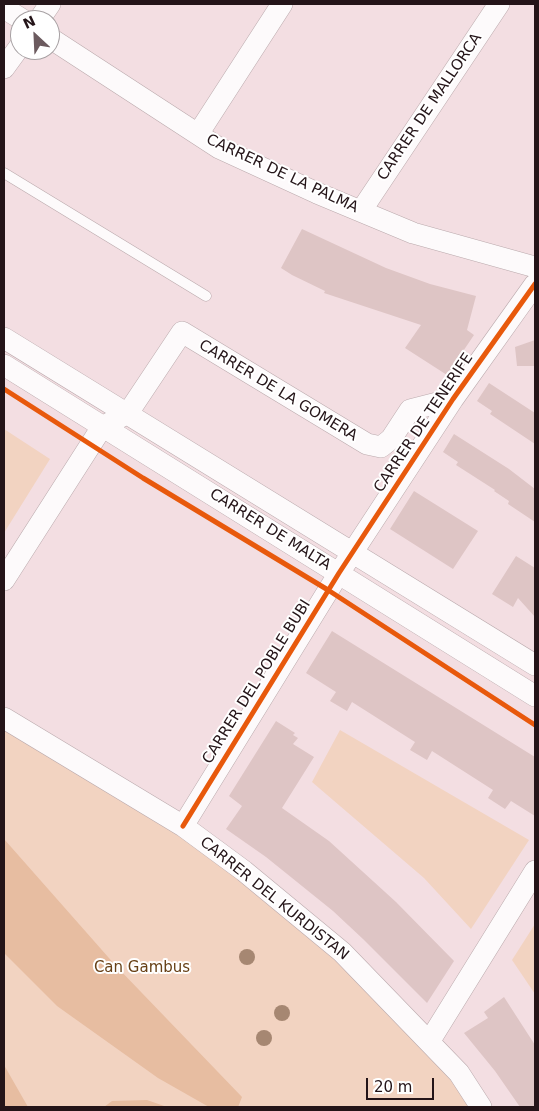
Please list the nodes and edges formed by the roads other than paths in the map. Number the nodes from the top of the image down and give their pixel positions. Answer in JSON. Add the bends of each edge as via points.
{"nodes":[{"id":1,"x":282,"y":4,"type":"edge"},
{"id":2,"x":499,"y":4,"type":"edge"},
{"id":3,"x":60,"y":44,"type":"edge"},
{"id":4,"x":198,"y":134,"type":"junction"},
{"id":5,"x":4,"y":173,"type":"edge"},
{"id":6,"x":360,"y":211,"type":"junction"},
{"id":7,"x":535,"y":267,"type":"edge"},
{"id":8,"x":535,"y":284,"type":"edge"},
{"id":9,"x":206,"y":296,"type":"dead end"},
{"id":10,"x":4,"y":338,"type":"edge"},
{"id":11,"x":4,"y":365,"type":"edge"},
{"id":12,"x":453,"y":399,"type":"junction"},
{"id":13,"x":128,"y":413,"type":"junction"},
{"id":14,"x":102,"y":427,"type":"junction"},
{"id":15,"x":353,"y":552,"type":"junction"},
{"id":16,"x":339,"y":573,"type":"junction"},
{"id":17,"x":4,"y":580,"type":"edge"},
{"id":18,"x":535,"y":665,"type":"edge"},
{"id":19,"x":535,"y":696,"type":"edge"},
{"id":20,"x":4,"y":718,"type":"edge"},
{"id":21,"x":183,"y":826,"type":"junction"},
{"id":22,"x":535,"y":871,"type":"edge"},
{"id":23,"x":429,"y":1042,"type":"junction"},
{"id":24,"x":481,"y":1107,"type":"edge"}],
"edges":[{"from":1,"to":4,"type":"street"},
{"from":2,"to":6,"type":"street","name":"CARRER DE MALLORCA"},
{"from":3,"to":4,"type":"street","name":"CARRER DE LA PALMA"},
{"from":4,"to":6,"type":"street","name":"CARRER DE LA PALMA","via":[[219,148]]},
{"from":5,"to":9,"type":"lane"},
{"from":6,"to":7,"type":"street","name":"CARRER DE LA PALMA","via":[[412,233]]},
{"from":8,"to":12,"type":"street","name":"CARRER DE TENERIFE"},
{"from":10,"to":13,"type":"street","name":"CARRER DE MALTA"},
{"from":11,"to":14,"type":"street","name":"CARRER DE MALTA"},
{"from":12,"to":13,"type":"street","name":"CARRER DE LA GOMERA","via":[[410,410],[381,447],[367,444],[182,332]]},
{"from":12,"to":15,"type":"street","name":"CARRER DE TENERIFE"},
{"from":13,"to":14,"type":"street"},
{"from":13,"to":15,"type":"street","name":"CARRER DE MALTA"},
{"from":14,"to":16,"type":"street","name":"CARRER DE MALTA"},
{"from":14,"to":17,"type":"street"},
{"from":15,"to":16,"type":"street","name":"CARRER DEL POBLE BUBI"},
{"from":15,"to":18,"type":"street","name":"CARRER DE MALTA"},
{"from":16,"to":19,"type":"street","name":"CARRER DE MALTA"},
{"from":16,"to":21,"type":"street","name":"CARRER DEL POBLE BUBI"},
{"from":20,"to":21,"type":"street","name":"CARRER DEL KURDISTAN"},
{"from":21,"to":23,"type":"street","name":"CARRER DEL KURDISTAN","via":[[244,871],[342,952]]},
{"from":22,"to":23,"type":"street"},
{"from":23,"to":24,"type":"street","name":"CARRER DEL KURDISTAN","via":[[459,1074]]}]}
